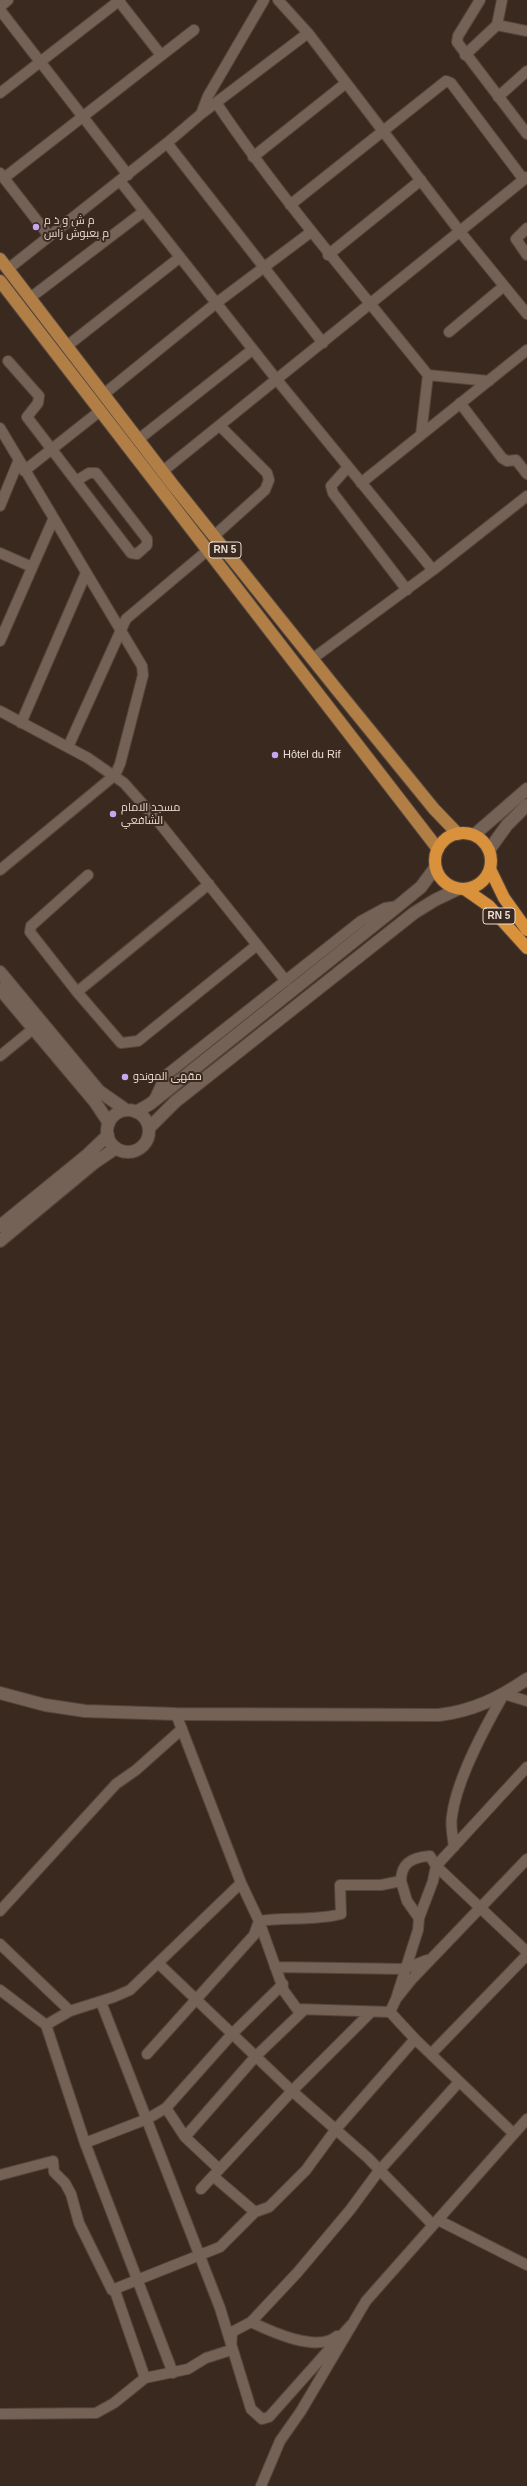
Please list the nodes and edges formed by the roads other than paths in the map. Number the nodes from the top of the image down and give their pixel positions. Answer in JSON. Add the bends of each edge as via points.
{"nodes":[{"id":1,"x":8,"y":0,"type":"edge"},
{"id":2,"x":119,"y":0,"type":"edge"},
{"id":3,"x":264,"y":0,"type":"edge"},
{"id":4,"x":278,"y":0,"type":"edge"},
{"id":5,"x":480,"y":0,"type":"edge"},
{"id":6,"x":502,"y":0,"type":"edge"},
{"id":7,"x":0,"y":7,"type":"edge"},
{"id":8,"x":0,"y":10,"type":"edge"},
{"id":9,"x":497,"y":25,"type":"junction"},
{"id":10,"x":194,"y":30,"type":"dead end"},
{"id":11,"x":527,"y":31,"type":"edge"},
{"id":12,"x":308,"y":33,"type":"junction"},
{"id":13,"x":465,"y":54,"type":"junction"},
{"id":14,"x":161,"y":55,"type":"junction"},
{"id":15,"x":40,"y":62,"type":"junction"},
{"id":16,"x":527,"y":71,"type":"edge"},
{"id":17,"x":346,"y":83,"type":"junction"},
{"id":18,"x":0,"y":93,"type":"edge"},
{"id":19,"x":498,"y":97,"type":"junction"},
{"id":20,"x":217,"y":104,"type":"junction"},
{"id":21,"x":201,"y":114,"type":"junction"},
{"id":22,"x":82,"y":116,"type":"junction"},
{"id":23,"x":384,"y":131,"type":"junction"},
{"id":24,"x":527,"y":134,"type":"edge"},
{"id":25,"x":167,"y":143,"type":"junction"},
{"id":26,"x":253,"y":157,"type":"junction"},
{"id":27,"x":2,"y":176,"type":"edge"},
{"id":28,"x":124,"y":178,"type":"junction"},
{"id":29,"x":525,"y":179,"type":"edge"},
{"id":30,"x":421,"y":180,"type":"junction"},
{"id":31,"x":290,"y":205,"type":"junction"},
{"id":32,"x":143,"y":212,"type":"junction"},
{"id":33,"x":527,"y":228,"type":"edge"},
{"id":34,"x":311,"y":232,"type":"junction"},
{"id":35,"x":461,"y":232,"type":"junction"},
{"id":36,"x":49,"y":236,"type":"junction"},
{"id":37,"x":328,"y":255,"type":"junction"},
{"id":38,"x":527,"y":255,"type":"edge"},
{"id":39,"x":179,"y":258,"type":"junction"},
{"id":40,"x":0,"y":259,"type":"edge"},
{"id":41,"x":264,"y":268,"type":"junction"},
{"id":42,"x":8,"y":269,"type":"junction"},
{"id":43,"x":0,"y":281,"type":"edge"},
{"id":44,"x":504,"y":286,"type":"junction"},
{"id":45,"x":30,"y":298,"type":"junction"},
{"id":46,"x":216,"y":304,"type":"junction"},
{"id":47,"x":371,"y":304,"type":"junction"},
{"id":48,"x":527,"y":314,"type":"edge"},
{"id":49,"x":449,"y":332,"type":"dead end"},
{"id":50,"x":323,"y":343,"type":"junction"},
{"id":51,"x":67,"y":346,"type":"junction"},
{"id":52,"x":252,"y":350,"type":"junction"},
{"id":53,"x":527,"y":350,"type":"edge"},
{"id":54,"x":8,"y":362,"type":"dead end"},
{"id":55,"x":428,"y":375,"type":"junction"},
{"id":56,"x":276,"y":380,"type":"junction"},
{"id":57,"x":488,"y":381,"type":"junction"},
{"id":58,"x":104,"y":394,"type":"junction"},
{"id":59,"x":460,"y":403,"type":"junction"},
{"id":60,"x":100,"y":411,"type":"junction"},
{"id":61,"x":220,"y":426,"type":"junction"},
{"id":62,"x":0,"y":428,"type":"edge"},
{"id":63,"x":421,"y":435,"type":"junction"},
{"id":64,"x":139,"y":439,"type":"junction"},
{"id":65,"x":50,"y":450,"type":"junction"},
{"id":66,"x":18,"y":462,"type":"junction"},
{"id":67,"x":348,"y":467,"type":"junction"},
{"id":68,"x":24,"y":471,"type":"junction"},
{"id":69,"x":163,"y":471,"type":"junction"},
{"id":70,"x":527,"y":474,"type":"edge"},
{"id":71,"x":76,"y":481,"type":"junction"},
{"id":72,"x":361,"y":483,"type":"junction"},
{"id":73,"x":527,"y":496,"type":"edge"},
{"id":74,"x":0,"y":506,"type":"edge"},
{"id":75,"x":54,"y":520,"type":"junction"},
{"id":76,"x":214,"y":536,"type":"junction"},
{"id":77,"x":208,"y":550,"type":"junction"},
{"id":78,"x":0,"y":553,"type":"edge"},
{"id":79,"x":32,"y":567,"type":"junction"},
{"id":80,"x":433,"y":570,"type":"junction"},
{"id":81,"x":86,"y":573,"type":"junction"},
{"id":82,"x":407,"y":590,"type":"junction"},
{"id":83,"x":120,"y":629,"type":"junction"},
{"id":84,"x":0,"y":641,"type":"edge"},
{"id":85,"x":312,"y":659,"type":"junction"},
{"id":86,"x":0,"y":711,"type":"edge"},
{"id":87,"x":21,"y":723,"type":"junction"},
{"id":88,"x":68,"y":747,"type":"junction"},
{"id":89,"x":115,"y":775,"type":"junction"},
{"id":90,"x":527,"y":789,"type":"edge"},
{"id":91,"x":527,"y":806,"type":"edge"},
{"id":92,"x":458,"y":834,"type":"junction"},
{"id":93,"x":474,"y":835,"type":"junction"},
{"id":94,"x":438,"y":848,"type":"junction"},
{"id":95,"x":488,"y":850,"type":"junction"},
{"id":96,"x":436,"y":868,"type":"junction"},
{"id":97,"x":490,"y":869,"type":"junction"},
{"id":98,"x":0,"y":870,"type":"edge"},
{"id":99,"x":88,"y":875,"type":"dead end"},
{"id":100,"x":209,"y":884,"type":"junction"},
{"id":101,"x":462,"y":889,"type":"junction"},
{"id":102,"x":398,"y":906,"type":"junction"},
{"id":103,"x":527,"y":930,"type":"edge"},
{"id":104,"x":257,"y":945,"type":"junction"},
{"id":105,"x":527,"y":948,"type":"edge"},
{"id":106,"x":0,"y":972,"type":"edge"},
{"id":107,"x":286,"y":981,"type":"junction"},
{"id":108,"x":0,"y":989,"type":"edge"},
{"id":109,"x":77,"y":992,"type":"junction"},
{"id":110,"x":33,"y":1029,"type":"junction"},
{"id":111,"x":0,"y":1056,"type":"edge"},
{"id":112,"x":154,"y":1100,"type":"junction"},
{"id":113,"x":131,"y":1111,"type":"junction"},
{"id":114,"x":149,"y":1128,"type":"junction"},
{"id":115,"x":108,"y":1129,"type":"junction"},
{"id":116,"x":116,"y":1148,"type":"junction"},
{"id":117,"x":0,"y":1226,"type":"edge"},
{"id":118,"x":0,"y":1241,"type":"edge"},
{"id":119,"x":527,"y":1679,"type":"edge"},
{"id":120,"x":0,"y":1693,"type":"edge"},
{"id":121,"x":504,"y":1694,"type":"junction"},
{"id":122,"x":527,"y":1701,"type":"edge"},
{"id":123,"x":176,"y":1714,"type":"junction"},
{"id":124,"x":182,"y":1729,"type":"junction"},
{"id":125,"x":527,"y":1767,"type":"edge"},
{"id":126,"x":454,"y":1847,"type":"junction"},
{"id":127,"x":527,"y":1859,"type":"edge"},
{"id":128,"x":436,"y":1866,"type":"junction"},
{"id":129,"x":401,"y":1881,"type":"junction"},
{"id":130,"x":241,"y":1883,"type":"junction"},
{"id":131,"x":481,"y":1908,"type":"junction"},
{"id":132,"x":0,"y":1911,"type":"edge"},
{"id":133,"x":419,"y":1918,"type":"junction"},
{"id":134,"x":259,"y":1921,"type":"junction"},
{"id":135,"x":0,"y":1944,"type":"edge"},
{"id":136,"x":527,"y":1952,"type":"edge"},
{"id":137,"x":527,"y":1955,"type":"edge"},
{"id":138,"x":433,"y":1958,"type":"junction"},
{"id":139,"x":158,"y":1963,"type":"junction"},
{"id":140,"x":275,"y":1967,"type":"junction"},
{"id":141,"x":404,"y":1969,"type":"junction"},
{"id":142,"x":283,"y":1984,"type":"junction"},
{"id":143,"x":0,"y":1990,"type":"edge"},
{"id":144,"x":196,"y":1999,"type":"junction"},
{"id":145,"x":396,"y":1999,"type":"junction"},
{"id":146,"x":101,"y":2002,"type":"junction"},
{"id":147,"x":304,"y":2010,"type":"junction"},
{"id":148,"x":70,"y":2011,"type":"junction"},
{"id":149,"x":371,"y":2012,"type":"junction"},
{"id":150,"x":390,"y":2012,"type":"junction"},
{"id":151,"x":46,"y":2025,"type":"junction"},
{"id":152,"x":232,"y":2034,"type":"junction"},
{"id":153,"x":415,"y":2039,"type":"junction"},
{"id":154,"x":147,"y":2054,"type":"dead end"},
{"id":155,"x":431,"y":2054,"type":"junction"},
{"id":156,"x":256,"y":2056,"type":"junction"},
{"id":157,"x":459,"y":2082,"type":"junction"},
{"id":158,"x":292,"y":2091,"type":"junction"},
{"id":159,"x":166,"y":2108,"type":"junction"},
{"id":160,"x":147,"y":2119,"type":"junction"},
{"id":161,"x":527,"y":2119,"type":"edge"},
{"id":162,"x":336,"y":2129,"type":"junction"},
{"id":163,"x":513,"y":2133,"type":"junction"},
{"id":164,"x":185,"y":2137,"type":"junction"},
{"id":165,"x":85,"y":2143,"type":"junction"},
{"id":166,"x":216,"y":2172,"type":"junction"},
{"id":167,"x":378,"y":2172,"type":"junction"},
{"id":168,"x":0,"y":2175,"type":"edge"},
{"id":169,"x":201,"y":2189,"type":"dead end"},
{"id":170,"x":255,"y":2212,"type":"junction"},
{"id":171,"x":435,"y":2222,"type":"junction"},
{"id":172,"x":200,"y":2256,"type":"junction"},
{"id":173,"x":527,"y":2265,"type":"edge"},
{"id":174,"x":137,"y":2279,"type":"junction"},
{"id":175,"x":112,"y":2290,"type":"junction"},
{"id":176,"x":251,"y":2322,"type":"junction"},
{"id":177,"x":351,"y":2325,"type":"junction"},
{"id":178,"x":231,"y":2350,"type":"junction"},
{"id":179,"x":173,"y":2373,"type":"junction"},
{"id":180,"x":145,"y":2378,"type":"junction"},
{"id":181,"x":0,"y":2414,"type":"edge"},
{"id":182,"x":261,"y":2486,"type":"edge"}],
"edges":[{"from":1,"to":7,"type":"street"},
{"from":2,"to":14,"type":"street"},
{"from":2,"to":15,"type":"street"},
{"from":3,"to":21,"type":"street","via":[[208,96]]},
{"from":4,"to":12,"type":"street"},
{"from":5,"to":13,"type":"street","via":[[458,36],[459,47]]},
{"from":6,"to":9,"type":"street"},
{"from":8,"to":15,"type":"street"},
{"from":9,"to":11,"type":"street"},
{"from":9,"to":13,"type":"street"},
{"from":10,"to":14,"type":"street"},
{"from":12,"to":17,"type":"street"},
{"from":12,"to":20,"type":"street"},
{"from":13,"to":19,"type":"street"},
{"from":14,"to":22,"type":"street"},
{"from":15,"to":18,"type":"street"},
{"from":15,"to":22,"type":"street"},
{"from":16,"to":19,"type":"street"},
{"from":17,"to":23,"type":"street"},
{"from":17,"to":26,"type":"street"},
{"from":19,"to":24,"type":"street"},
{"from":20,"to":21,"type":"street"},
{"from":20,"to":26,"type":"street"},
{"from":21,"to":25,"type":"street"},
{"from":22,"to":27,"type":"street"},
{"from":22,"to":28,"type":"street"},
{"from":23,"to":29,"type":"street","via":[[443,82],[448,81]]},
{"from":23,"to":30,"type":"street"},
{"from":23,"to":31,"type":"street"},
{"from":25,"to":28,"type":"street"},
{"from":25,"to":41,"type":"street"},
{"from":26,"to":31,"type":"street"},
{"from":27,"to":36,"type":"street"},
{"from":28,"to":32,"type":"street"},
{"from":28,"to":36,"type":"street"},
{"from":29,"to":35,"type":"street"},
{"from":30,"to":35,"type":"street"},
{"from":30,"to":37,"type":"street"},
{"from":31,"to":34,"type":"street"},
{"from":32,"to":39,"type":"street"},
{"from":32,"to":45,"type":"street"},
{"from":33,"to":38,"type":"street","via":[[516,239]]},
{"from":34,"to":37,"type":"street"},
{"from":34,"to":41,"type":"street"},
{"from":35,"to":44,"type":"street"},
{"from":35,"to":47,"type":"street"},
{"from":36,"to":42,"type":"street"},
{"from":37,"to":47,"type":"street"},
{"from":39,"to":46,"type":"street"},
{"from":39,"to":51,"type":"street"},
{"from":40,"to":42,"type":"main road","number":"RN 5"},
{"from":41,"to":46,"type":"street"},
{"from":41,"to":50,"type":"street"},
{"from":42,"to":45,"type":"main road","number":"RN 5"},
{"from":43,"to":60,"type":"main road","number":"RN 5"},
{"from":44,"to":48,"type":"street"},
{"from":44,"to":49,"type":"street"},
{"from":45,"to":51,"type":"main road","number":"RN 5"},
{"from":46,"to":52,"type":"street"},
{"from":46,"to":58,"type":"street"},
{"from":47,"to":50,"type":"street"},
{"from":47,"to":55,"type":"street"},
{"from":50,"to":56,"type":"street"},
{"from":51,"to":58,"type":"main road","number":"RN 5"},
{"from":52,"to":56,"type":"street"},
{"from":52,"to":64,"type":"street"},
{"from":53,"to":57,"type":"street"},
{"from":54,"to":65,"type":"street","via":[[39,396],[28,417]]},
{"from":55,"to":57,"type":"street"},
{"from":55,"to":63,"type":"street"},
{"from":56,"to":61,"type":"street"},
{"from":56,"to":67,"type":"street"},
{"from":57,"to":59,"type":"street"},
{"from":58,"to":64,"type":"main road","number":"RN 5"},
{"from":59,"to":63,"type":"street"},
{"from":59,"to":70,"type":"street","via":[[502,458],[507,461],[516,460]]},
{"from":60,"to":65,"type":"street"},
{"from":60,"to":77,"type":"main road","number":"RN 5"},
{"from":61,"to":69,"type":"street"},
{"from":61,"to":76,"type":"street","via":[[267,473],[269,480],[265,490]]},
{"from":62,"to":66,"type":"street"},
{"from":63,"to":72,"type":"street"},
{"from":64,"to":69,"type":"main road","number":"RN 5"},
{"from":65,"to":68,"type":"street"},
{"from":65,"to":71,"type":"street"},
{"from":66,"to":68,"type":"street"},
{"from":66,"to":74,"type":"street"},
{"from":67,"to":72,"type":"street"},
{"from":67,"to":82,"type":"street","via":[[331,486],[333,493]]},
{"from":68,"to":75,"type":"street"},
{"from":69,"to":76,"type":"main road","number":"RN 5"},
{"from":71,"to":71,"type":"street","via":[[89,473],[96,473],[147,540],[148,545],[137,554],[131,553]]},
{"from":72,"to":80,"type":"street"},
{"from":73,"to":80,"type":"street"},
{"from":75,"to":79,"type":"street"},
{"from":75,"to":81,"type":"street"},
{"from":76,"to":85,"type":"main road","number":"RN 5"},
{"from":77,"to":83,"type":"street","via":[[126,619]]},
{"from":77,"to":94,"type":"main road","number":"RN 5"},
{"from":78,"to":79,"type":"street"},
{"from":79,"to":84,"type":"street"},
{"from":80,"to":82,"type":"street"},
{"from":81,"to":83,"type":"street"},
{"from":81,"to":87,"type":"street"},
{"from":82,"to":85,"type":"street"},
{"from":83,"to":88,"type":"street"},
{"from":83,"to":89,"type":"street","via":[[142,666],[144,675]]},
{"from":85,"to":92,"type":"main road","number":"RN 5","via":[[416,788]]},
{"from":86,"to":87,"type":"street"},
{"from":87,"to":88,"type":"street"},
{"from":88,"to":89,"type":"street"},
{"from":89,"to":98,"type":"street"},
{"from":89,"to":100,"type":"street","via":[[134,793]]},
{"from":90,"to":93,"type":"main road"},
{"from":91,"to":95,"type":"main road","via":[[507,825]]},
{"from":92,"to":93,"type":"highway"},
{"from":92,"to":94,"type":"highway","via":[[446,839]]},
{"from":93,"to":95,"type":"highway"},
{"from":94,"to":96,"type":"highway"},
{"from":95,"to":97,"type":"highway"},
{"from":96,"to":101,"type":"highway","via":[[444,882]]},
{"from":96,"to":102,"type":"main road","via":[[421,887]]},
{"from":97,"to":101,"type":"highway","via":[[481,883]]},
{"from":97,"to":103,"type":"highway","number":"RN 5","via":[[504,898]]},
{"from":99,"to":109,"type":"street","via":[[31,926],[30,932]]},
{"from":100,"to":104,"type":"street"},
{"from":100,"to":109,"type":"street"},
{"from":101,"to":105,"type":"highway","number":"RN 5","via":[[489,906]]},
{"from":101,"to":114,"type":"main road","via":[[435,900],[414,913],[175,1102]]},
{"from":102,"to":107,"type":"street","via":[[385,908],[361,921]]},
{"from":102,"to":112,"type":"main road"},
{"from":104,"to":107,"type":"street"},
{"from":104,"to":109,"type":"street","via":[[138,1041],[128,1044],[122,1044]]},
{"from":106,"to":113,"type":"main road","via":[[99,1091]]},
{"from":107,"to":112,"type":"street","via":[[165,1076]]},
{"from":108,"to":110,"type":"main road"},
{"from":110,"to":111,"type":"street"},
{"from":110,"to":115,"type":"main road","via":[[95,1102]]},
{"from":112,"to":113,"type":"main road"},
{"from":113,"to":114,"type":"main road","via":[[145,1118]]},
{"from":113,"to":115,"type":"main road","via":[[116,1114]]},
{"from":114,"to":116,"type":"main road","via":[[147,1142],[138,1150],[127,1152]]},
{"from":115,"to":116,"type":"main road"},
{"from":115,"to":117,"type":"main road","via":[[86,1156]]},
{"from":116,"to":118,"type":"main road","via":[[94,1163]]},
{"from":119,"to":121,"type":"main road"},
{"from":120,"to":123,"type":"main road","via":[[72,1710]]},
{"from":121,"to":122,"type":"street"},
{"from":121,"to":123,"type":"main road","via":[[472,1709],[439,1715]]},
{"from":121,"to":126,"type":"street","via":[[482,1731],[458,1792],[452,1816]]},
{"from":123,"to":124,"type":"street"},
{"from":124,"to":130,"type":"street"},
{"from":124,"to":132,"type":"street","via":[[136,1770],[116,1784]]},
{"from":125,"to":126,"type":"street"},
{"from":126,"to":128,"type":"street"},
{"from":127,"to":131,"type":"street"},
{"from":128,"to":129,"type":"street","via":[[430,1856],[407,1862],[401,1870]]},
{"from":128,"to":131,"type":"street"},
{"from":128,"to":133,"type":"street"},
{"from":129,"to":133,"type":"street","via":[[407,1901]]},
{"from":129,"to":134,"type":"street","via":[[381,1885],[340,1885],[341,1914],[323,1919],[284,1918]]},
{"from":130,"to":134,"type":"street"},
{"from":130,"to":139,"type":"street"},
{"from":131,"to":136,"type":"street"},
{"from":131,"to":138,"type":"street"},
{"from":133,"to":141,"type":"street","via":[[418,1930]]},
{"from":134,"to":140,"type":"street"},
{"from":134,"to":144,"type":"street","via":[[254,1935]]},
{"from":135,"to":148,"type":"street"},
{"from":137,"to":155,"type":"street"},
{"from":138,"to":141,"type":"street"},
{"from":138,"to":145,"type":"street","via":[[412,1978]]},
{"from":139,"to":144,"type":"street"},
{"from":139,"to":146,"type":"street","via":[[130,1990]]},
{"from":140,"to":141,"type":"street"},
{"from":140,"to":142,"type":"street"},
{"from":141,"to":145,"type":"street"},
{"from":142,"to":147,"type":"street","via":[[290,2003],[297,2009]]},
{"from":142,"to":152,"type":"street"},
{"from":143,"to":151,"type":"street"},
{"from":144,"to":152,"type":"street"},
{"from":144,"to":154,"type":"street"},
{"from":145,"to":150,"type":"street"},
{"from":146,"to":148,"type":"street"},
{"from":146,"to":160,"type":"street"},
{"from":147,"to":149,"type":"street"},
{"from":147,"to":156,"type":"street"},
{"from":148,"to":151,"type":"street"},
{"from":149,"to":150,"type":"street"},
{"from":149,"to":158,"type":"street"},
{"from":150,"to":153,"type":"street"},
{"from":151,"to":165,"type":"street"},
{"from":152,"to":156,"type":"street"},
{"from":152,"to":159,"type":"street"},
{"from":153,"to":155,"type":"street"},
{"from":153,"to":162,"type":"street"},
{"from":155,"to":157,"type":"street"},
{"from":156,"to":158,"type":"street"},
{"from":156,"to":164,"type":"street"},
{"from":157,"to":163,"type":"street"},
{"from":157,"to":167,"type":"street"},
{"from":158,"to":162,"type":"street"},
{"from":158,"to":166,"type":"street"},
{"from":159,"to":160,"type":"street"},
{"from":159,"to":164,"type":"street"},
{"from":160,"to":165,"type":"street"},
{"from":160,"to":172,"type":"street"},
{"from":161,"to":163,"type":"street"},
{"from":162,"to":167,"type":"street"},
{"from":162,"to":170,"type":"street","via":[[306,2170],[269,2207]]},
{"from":163,"to":171,"type":"street"},
{"from":164,"to":166,"type":"street"},
{"from":165,"to":174,"type":"street"},
{"from":166,"to":169,"type":"street"},
{"from":166,"to":170,"type":"street"},
{"from":167,"to":171,"type":"street"},
{"from":167,"to":176,"type":"street","via":[[298,2273]]},
{"from":168,"to":175,"type":"street","via":[[53,2161],[54,2172],[71,2194],[79,2223]]},
{"from":170,"to":172,"type":"street","via":[[220,2247]]},
{"from":171,"to":173,"type":"street"},
{"from":171,"to":177,"type":"street","via":[[366,2301]]},
{"from":172,"to":174,"type":"street"},
{"from":172,"to":178,"type":"street","via":[[220,2308]]},
{"from":174,"to":175,"type":"street"},
{"from":174,"to":179,"type":"street"},
{"from":175,"to":180,"type":"street","via":[[115,2291]]},
{"from":176,"to":177,"type":"street","via":[[319,2344],[334,2338]]},
{"from":176,"to":178,"type":"street","via":[[232,2332]]},
{"from":177,"to":178,"type":"street","via":[[269,2417],[262,2419],[251,2409]]},
{"from":177,"to":182,"type":"street","via":[[280,2441]]},
{"from":178,"to":179,"type":"street"},
{"from":179,"to":180,"type":"street"},
{"from":180,"to":181,"type":"street","via":[[114,2403],[96,2413]]}]}
